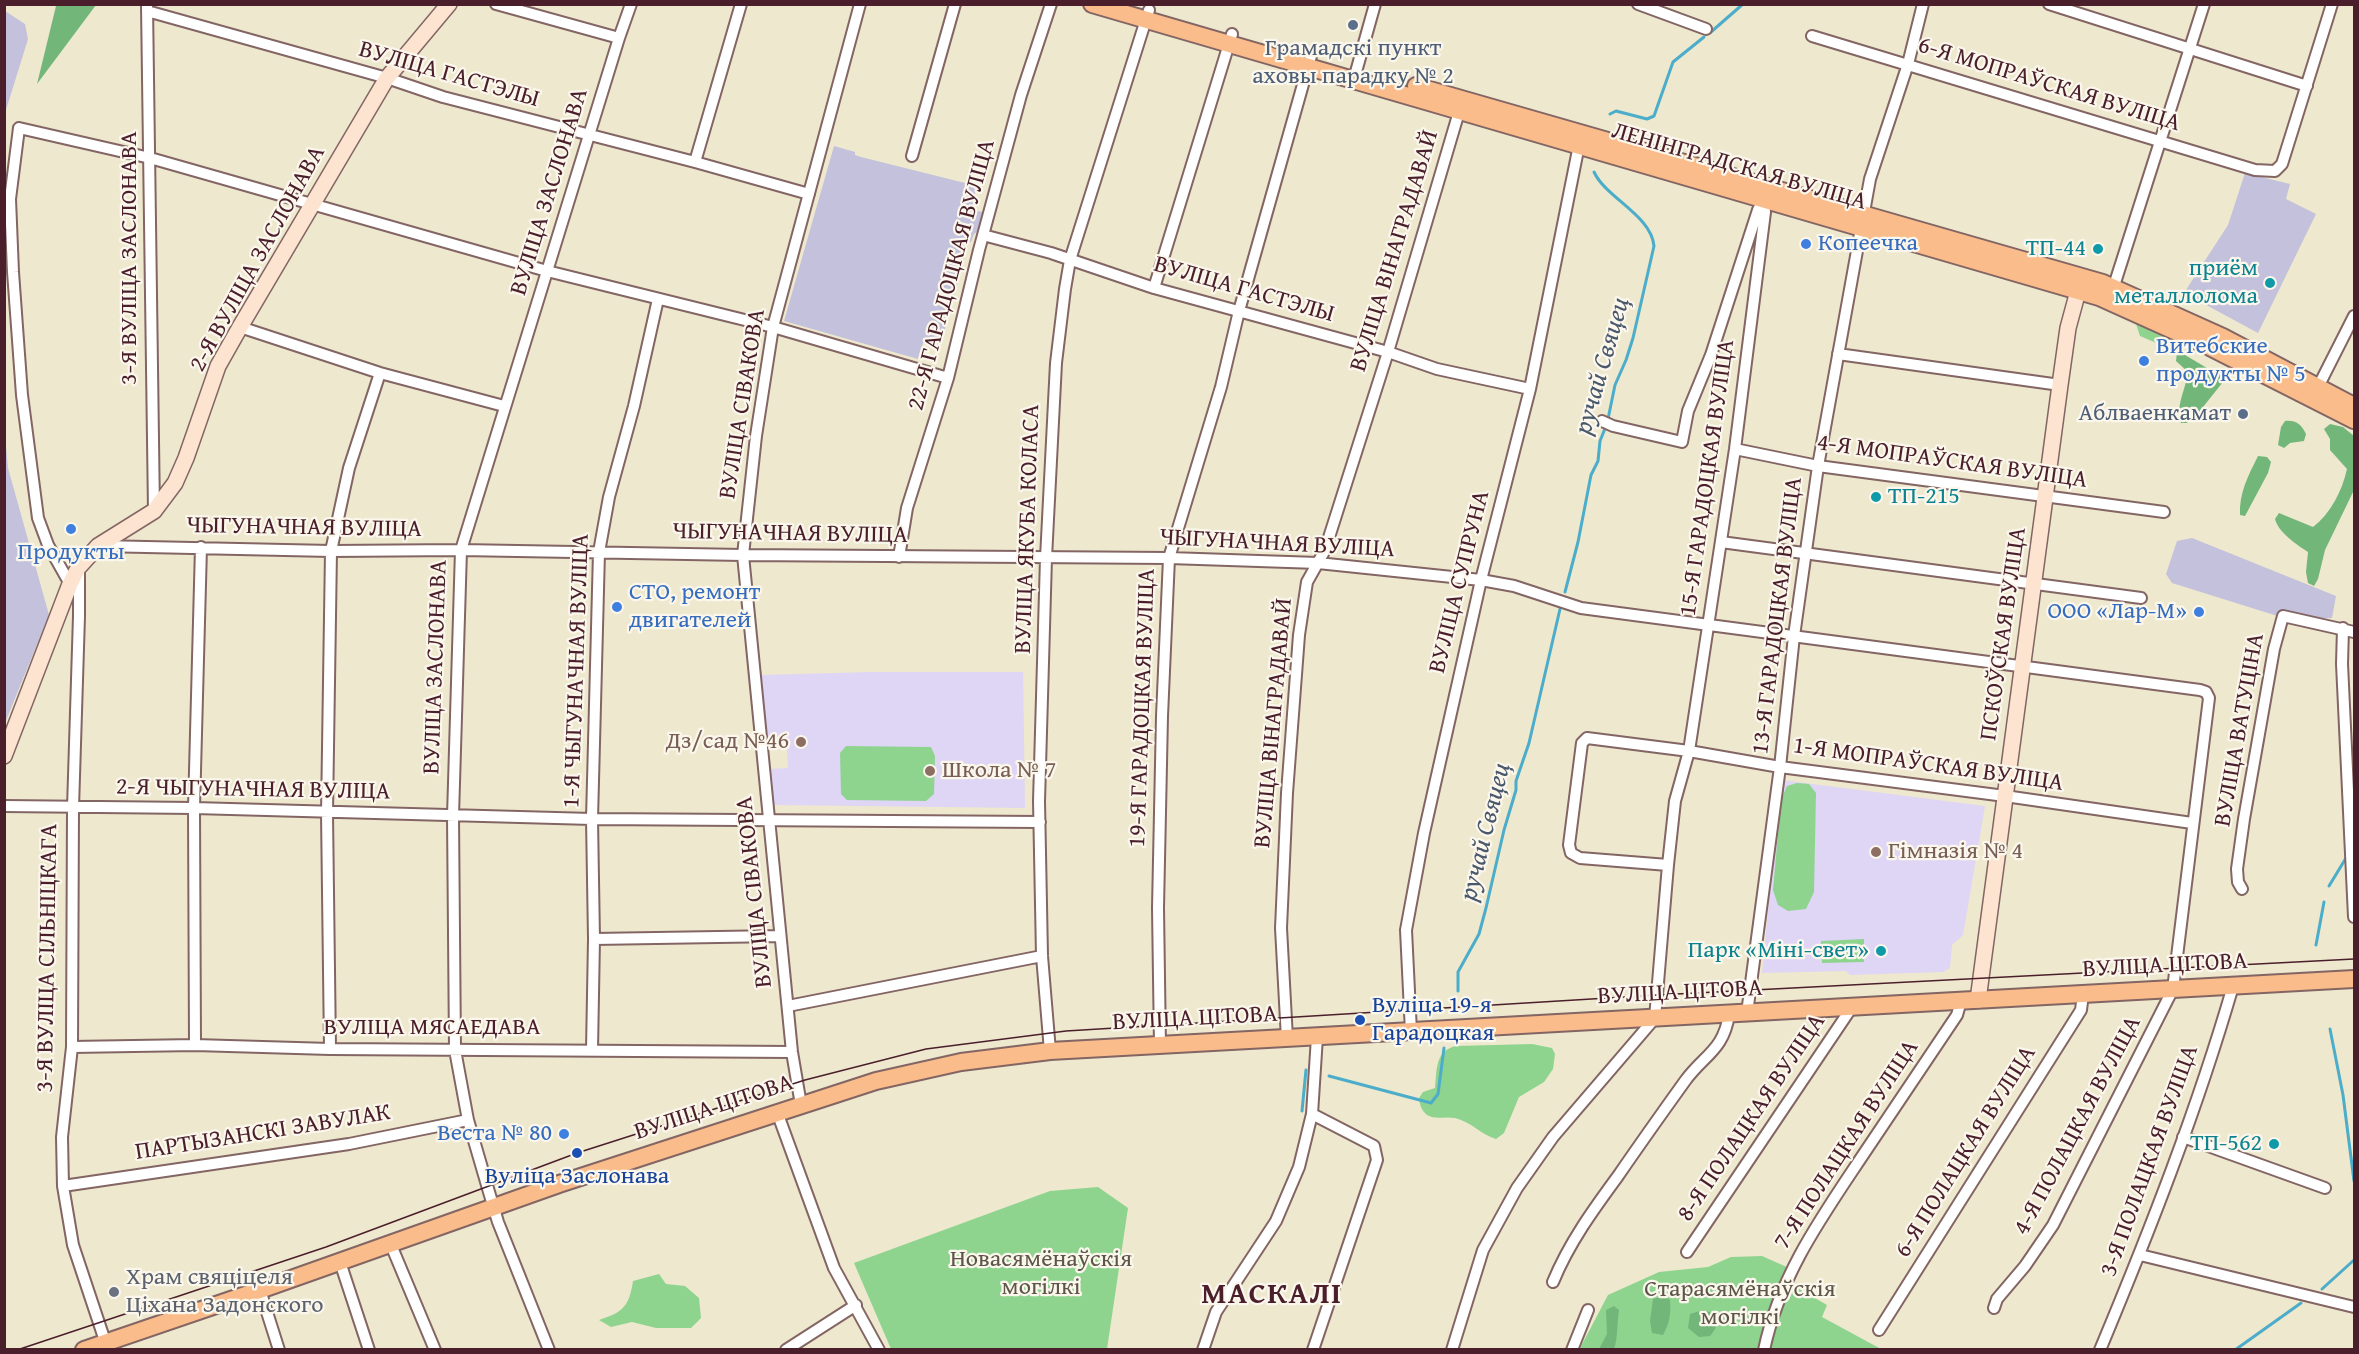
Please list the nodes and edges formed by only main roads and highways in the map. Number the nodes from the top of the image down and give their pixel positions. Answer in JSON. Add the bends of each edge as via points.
{"nodes":[{"id":1,"x":449,"y":4,"type":"edge"},
{"id":2,"x":1092,"y":4,"type":"edge"},
{"id":3,"x":1129,"y":4,"type":"edge"},
{"id":4,"x":1147,"y":15,"type":"junction"},
{"id":5,"x":2080,"y":284,"type":"junction"},
{"id":6,"x":2311,"y":391,"type":"junction"},
{"id":7,"x":2355,"y":406,"type":"edge"},
{"id":8,"x":2355,"y":420,"type":"edge"},
{"id":9,"x":4,"y":756,"type":"edge"},
{"id":10,"x":2355,"y":979,"type":"edge"},
{"id":11,"x":1970,"y":1000,"type":"junction"},
{"id":12,"x":107,"y":1346,"type":"edge"},
{"id":13,"x":84,"y":1350,"type":"edge"}],
"edges":[{"from":1,"to":9,"type":"main road","name":"2-Я ВУЛІЦА ЗАСЛОНАВА","via":[[387,78],[240,327],[218,366],[175,483],[154,511],[98,546],[78,568]]},
{"from":2,"to":4,"type":"main road","name":"ЛЕНІНГРАДСКАЯ ВУЛІЦА"},
{"from":3,"to":4,"type":"main road","name":"ЛЕНІНГРАДСКАЯ ВУЛІЦА"},
{"from":4,"to":5,"type":"main road","name":"ЛЕНІНГРАДСКАЯ ВУЛІЦА"},
{"from":5,"to":6,"type":"main road","name":"ЛЕНІНГРАДСКАЯ ВУЛІЦА","via":[[2223,337]]},
{"from":5,"to":11,"type":"main road","name":"ПСКОЎСКАЯ ВУЛІЦА","via":[[2068,328],[2005,796]]},
{"from":6,"to":7,"type":"main road","name":"ЛЕНІНГРАДСКАЯ ВУЛІЦА"},
{"from":6,"to":8,"type":"main road","name":"ЛЕНІНГРАДСКАЯ ВУЛІЦА"},
{"from":10,"to":11,"type":"main road","name":"ВУЛІЦА ЦІТОВА"},
{"from":11,"to":12,"type":"main road","name":"ВУЛІЦА ЦІТОВА","via":[[1050,1051],[961,1062],[905,1074],[777,1112],[559,1184]]},
{"from":12,"to":13,"type":"main road","name":"ВУЛІЦА ЦІТОВА"}]}
